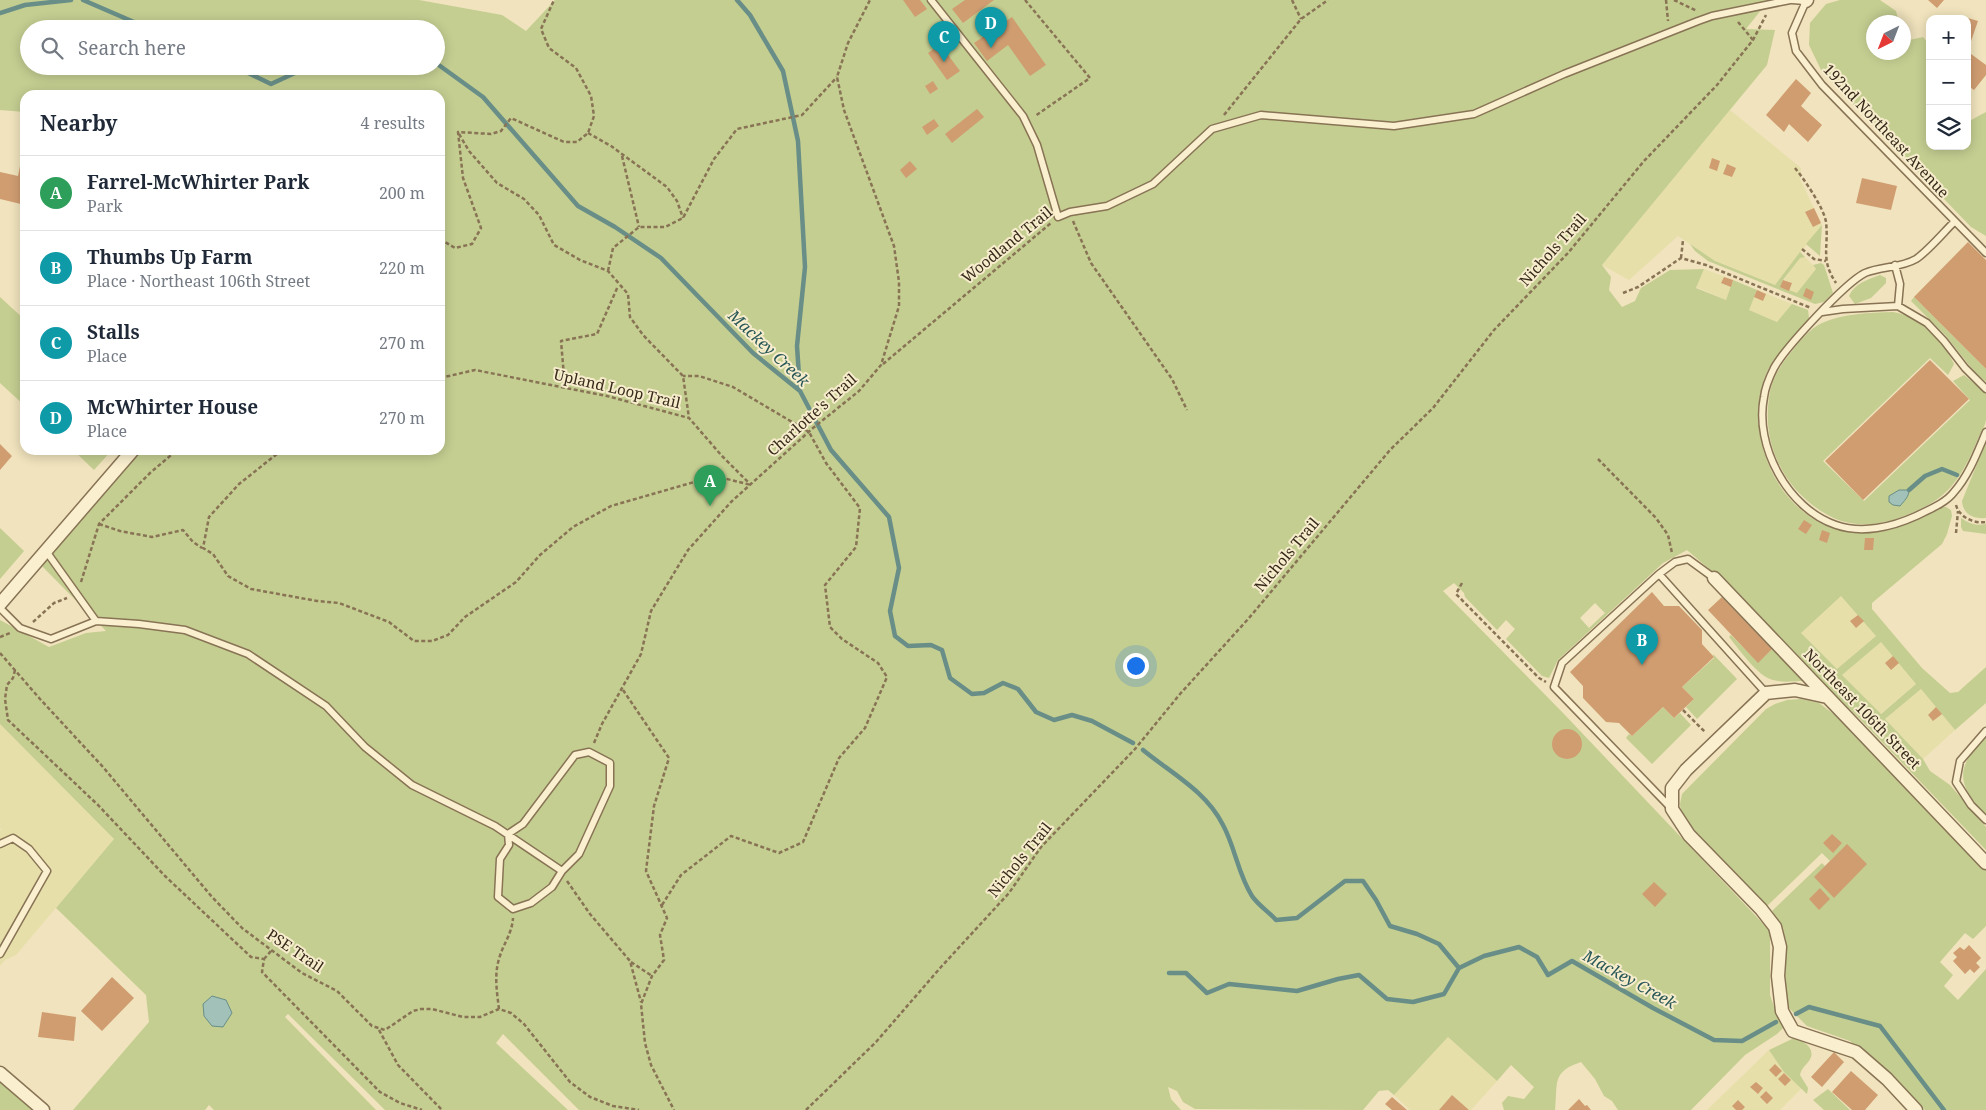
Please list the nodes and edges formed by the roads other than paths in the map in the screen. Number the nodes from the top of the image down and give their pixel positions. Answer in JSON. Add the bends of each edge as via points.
{"nodes":[{"id":1,"x":931,"y":0,"type":"edge"},
{"id":2,"x":1791,"y":0,"type":"edge"},
{"id":3,"x":1806,"y":1,"type":"edge"},
{"id":4,"x":1954,"y":222,"type":"junction"},
{"id":5,"x":1986,"y":253,"type":"edge"},
{"id":6,"x":1895,"y":266,"type":"junction"},
{"id":7,"x":1898,"y":306,"type":"junction"},
{"id":8,"x":1822,"y":312,"type":"junction"},
{"id":9,"x":1986,"y":389,"type":"edge"},
{"id":10,"x":1986,"y":432,"type":"edge"},
{"id":11,"x":129,"y":455,"type":"edge"},
{"id":12,"x":46,"y":551,"type":"junction"},
{"id":13,"x":1659,"y":574,"type":"junction"},
{"id":14,"x":1714,"y":578,"type":"joint"},
{"id":15,"x":0,"y":606,"type":"edge"},
{"id":16,"x":96,"y":622,"type":"junction"},
{"id":17,"x":1766,"y":693,"type":"junction"},
{"id":18,"x":1827,"y":697,"type":"junction"},
{"id":19,"x":1986,"y":731,"type":"edge"},
{"id":20,"x":1672,"y":809,"type":"junction"},
{"id":21,"x":1986,"y":820,"type":"edge"},
{"id":22,"x":508,"y":834,"type":"junction"},
{"id":23,"x":0,"y":844,"type":"edge"},
{"id":24,"x":1986,"y":863,"type":"edge"},
{"id":25,"x":562,"y":871,"type":"junction"},
{"id":26,"x":4,"y":942,"type":"edge"},
{"id":27,"x":0,"y":954,"type":"edge"},
{"id":28,"x":0,"y":1073,"type":"edge"},
{"id":29,"x":43,"y":1110,"type":"edge"},
{"id":30,"x":1916,"y":1110,"type":"edge"}],
"edges":[{"from":1,"to":2,"type":"lane","name":"Woodland Trail","via":[[1026,123],[1037,146],[1058,217],[1107,206],[1153,184],[1212,129],[1261,115],[1394,126],[1474,114],[1564,74],[1712,16]]},
{"from":2,"to":3,"type":"lane"},
{"from":3,"to":4,"type":"lane","name":"192nd Northeast Avenue","via":[[1792,34],[1796,51],[1822,85]]},
{"from":4,"to":5,"type":"lane","name":"192nd Northeast Avenue"},
{"from":4,"to":6,"type":"lane","via":[[1916,259]]},
{"from":6,"to":7,"type":"lane","via":[[1900,284]]},
{"from":6,"to":8,"type":"lane","via":[[1866,273],[1846,286]]},
{"from":7,"to":8,"type":"lane"},
{"from":7,"to":9,"type":"lane","via":[[1927,323]]},
{"from":8,"to":10,"type":"lane","via":[[1775,367],[1764,397],[1763,428],[1772,461],[1788,490],[1805,508],[1837,526],[1865,530],[1898,525],[1953,494],[1967,475]]},
{"from":11,"to":12,"type":"street"},
{"from":12,"to":15,"type":"street"},
{"from":12,"to":16,"type":"lane"},
{"from":13,"to":14,"type":"lane","via":[[1675,562],[1688,559]]},
{"from":13,"to":17,"type":"lane"},
{"from":13,"to":20,"type":"lane","via":[[1562,663],[1554,687]]},
{"from":14,"to":18,"type":"street","name":"Northeast 106th Street"},
{"from":15,"to":16,"type":"lane","via":[[20,628],[51,639]]},
{"from":16,"to":22,"type":"lane","via":[[186,630],[248,654],[326,706],[365,747],[412,785]]},
{"from":17,"to":18,"type":"street","via":[[1795,690]]},
{"from":17,"to":20,"type":"street","via":[[1686,770],[1672,788]]},
{"from":18,"to":24,"type":"street","name":"Northeast 106th Street"},
{"from":19,"to":21,"type":"lane","via":[[1960,761],[1956,782]]},
{"from":20,"to":30,"type":"street","via":[[1689,835],[1775,927],[1780,947],[1778,976],[1782,1011],[1793,1031],[1856,1052]]},
{"from":22,"to":25,"type":"lane"},
{"from":22,"to":25,"type":"lane","via":[[509,845],[500,859],[498,897],[513,910],[531,903],[552,887]]},
{"from":22,"to":25,"type":"lane","via":[[523,824],[575,755],[589,752],[610,763],[610,786],[579,854]]},
{"from":23,"to":26,"type":"lane","via":[[13,838],[29,850],[47,871]]},
{"from":26,"to":27,"type":"lane"},
{"from":28,"to":29,"type":"street"}]}
